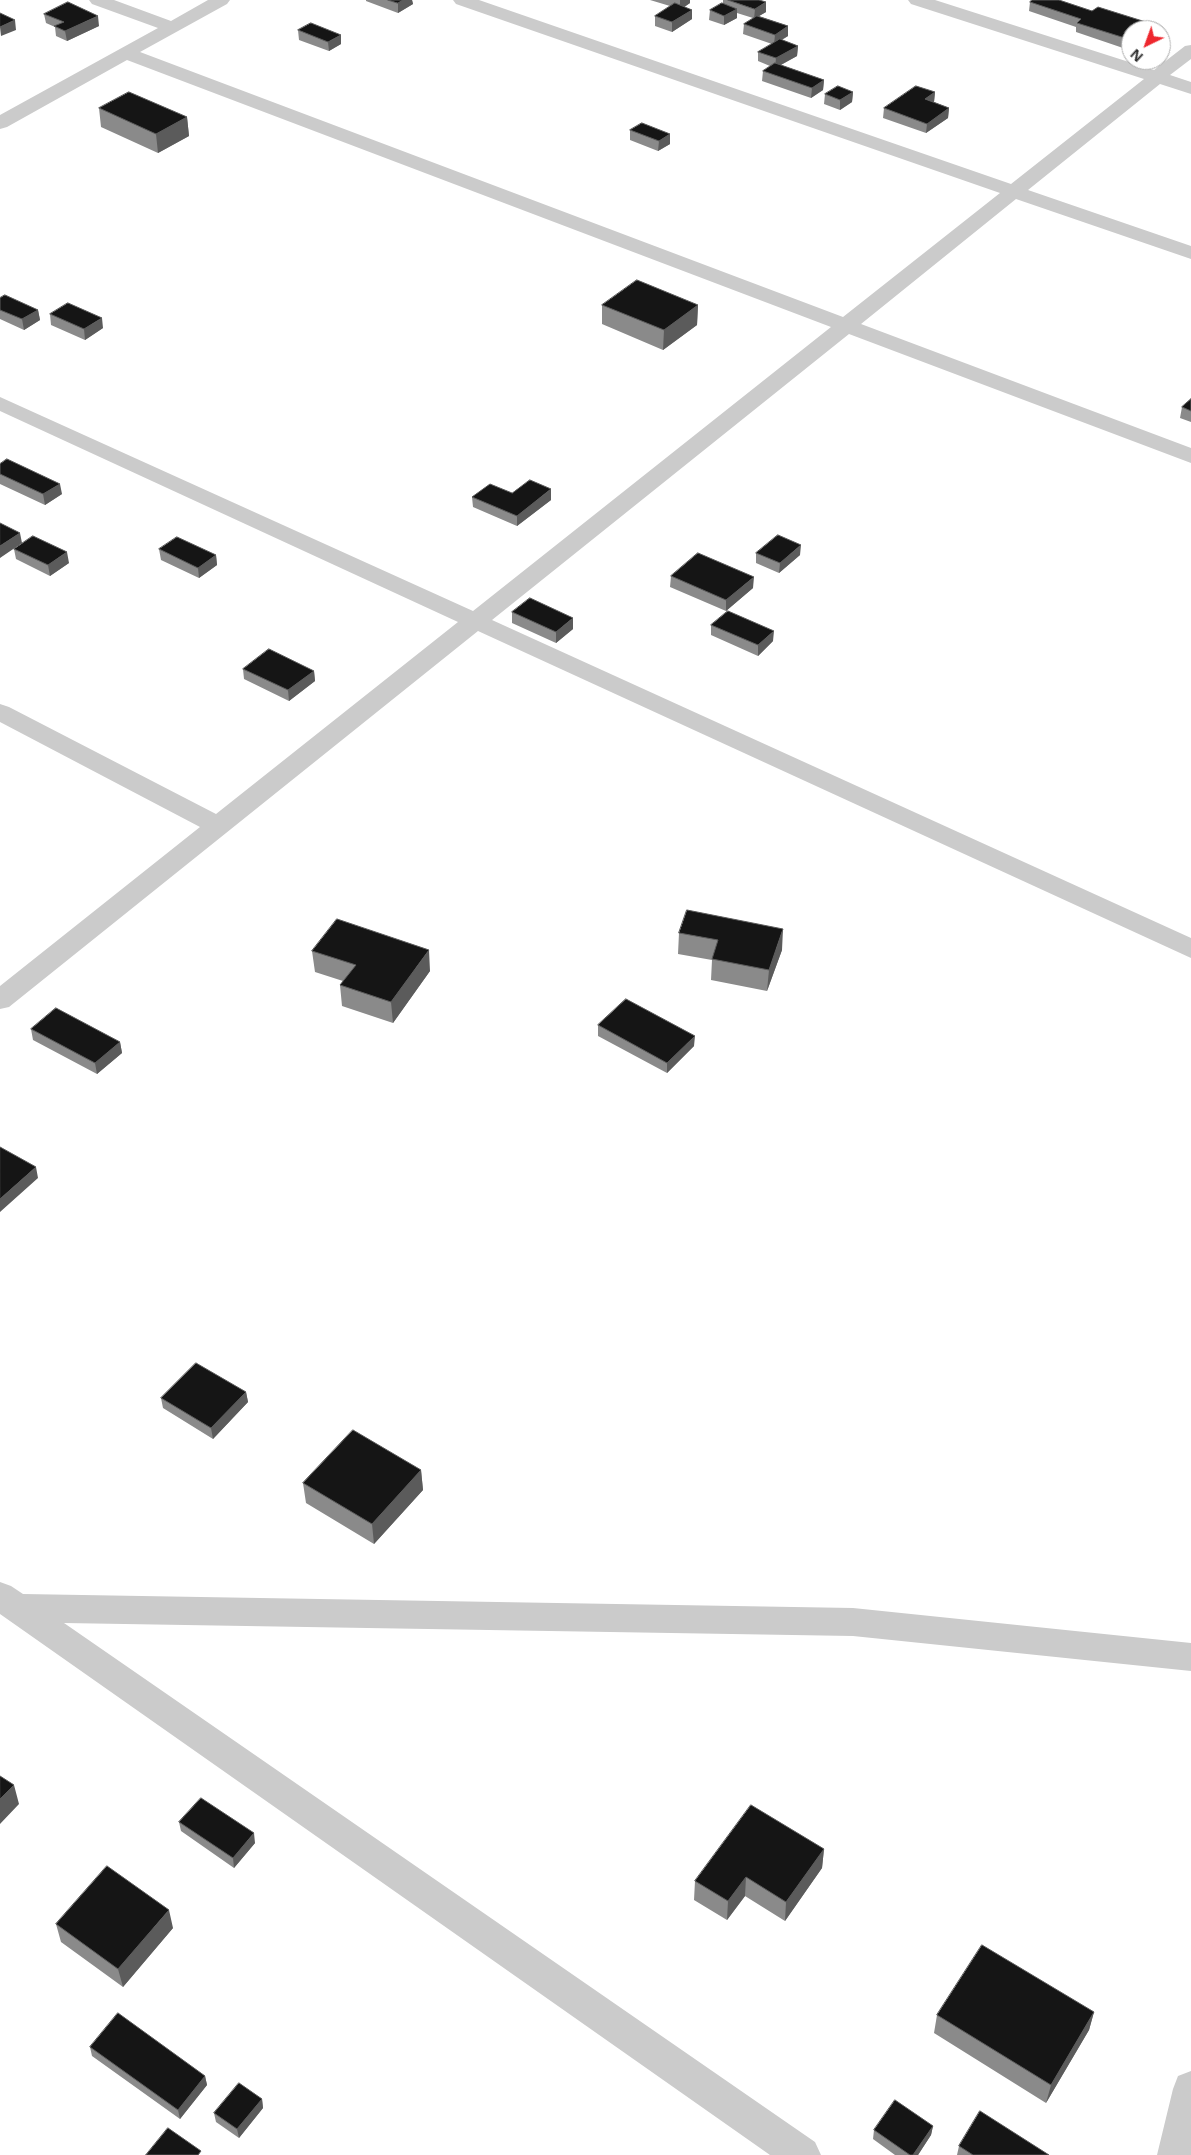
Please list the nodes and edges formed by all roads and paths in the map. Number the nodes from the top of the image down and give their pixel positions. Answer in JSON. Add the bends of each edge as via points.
{"nodes":[{"id":1,"x":98,"y":0,"type":"edge"},
{"id":2,"x":221,"y":0,"type":"edge"},
{"id":3,"x":462,"y":0,"type":"edge"},
{"id":4,"x":917,"y":0,"type":"edge"},
{"id":5,"x":172,"y":27,"type":"junction"},
{"id":6,"x":1191,"y":50,"type":"edge"},
{"id":7,"x":126,"y":53,"type":"junction"},
{"id":8,"x":1157,"y":77,"type":"junction"},
{"id":9,"x":1191,"y":88,"type":"edge"},
{"id":10,"x":0,"y":123,"type":"edge"},
{"id":11,"x":1014,"y":191,"type":"junction"},
{"id":12,"x":1191,"y":253,"type":"edge"},
{"id":13,"x":846,"y":325,"type":"junction"},
{"id":14,"x":0,"y":403,"type":"edge"},
{"id":15,"x":1191,"y":456,"type":"edge"},
{"id":16,"x":475,"y":621,"type":"junction"},
{"id":17,"x":0,"y":712,"type":"edge"},
{"id":18,"x":218,"y":826,"type":"junction"},
{"id":19,"x":1191,"y":949,"type":"edge"},
{"id":20,"x":0,"y":1000,"type":"edge"},
{"id":21,"x":8,"y":1602,"type":"edge"},
{"id":22,"x":1191,"y":1657,"type":"edge"},
{"id":23,"x":1191,"y":2089,"type":"edge"},
{"id":24,"x":802,"y":2155,"type":"edge"},
{"id":25,"x":1176,"y":2155,"type":"edge"}],
"edges":[{"from":1,"to":5,"type":"street"},
{"from":2,"to":5,"type":"street"},
{"from":3,"to":11,"type":"street"},
{"from":4,"to":8,"type":"street"},
{"from":5,"to":7,"type":"street"},
{"from":6,"to":8,"type":"street"},
{"from":7,"to":10,"type":"street"},
{"from":7,"to":13,"type":"street"},
{"from":8,"to":9,"type":"street"},
{"from":8,"to":11,"type":"street"},
{"from":11,"to":12,"type":"street"},
{"from":11,"to":13,"type":"street"},
{"from":13,"to":15,"type":"street"},
{"from":13,"to":16,"type":"street"},
{"from":14,"to":16,"type":"street"},
{"from":16,"to":18,"type":"street"},
{"from":16,"to":19,"type":"street"},
{"from":17,"to":18,"type":"street"},
{"from":18,"to":20,"type":"street"},
{"from":21,"to":22,"type":"street","via":[[853,1622]]},
{"from":21,"to":24,"type":"street"},
{"from":23,"to":25,"type":"street"}]}
